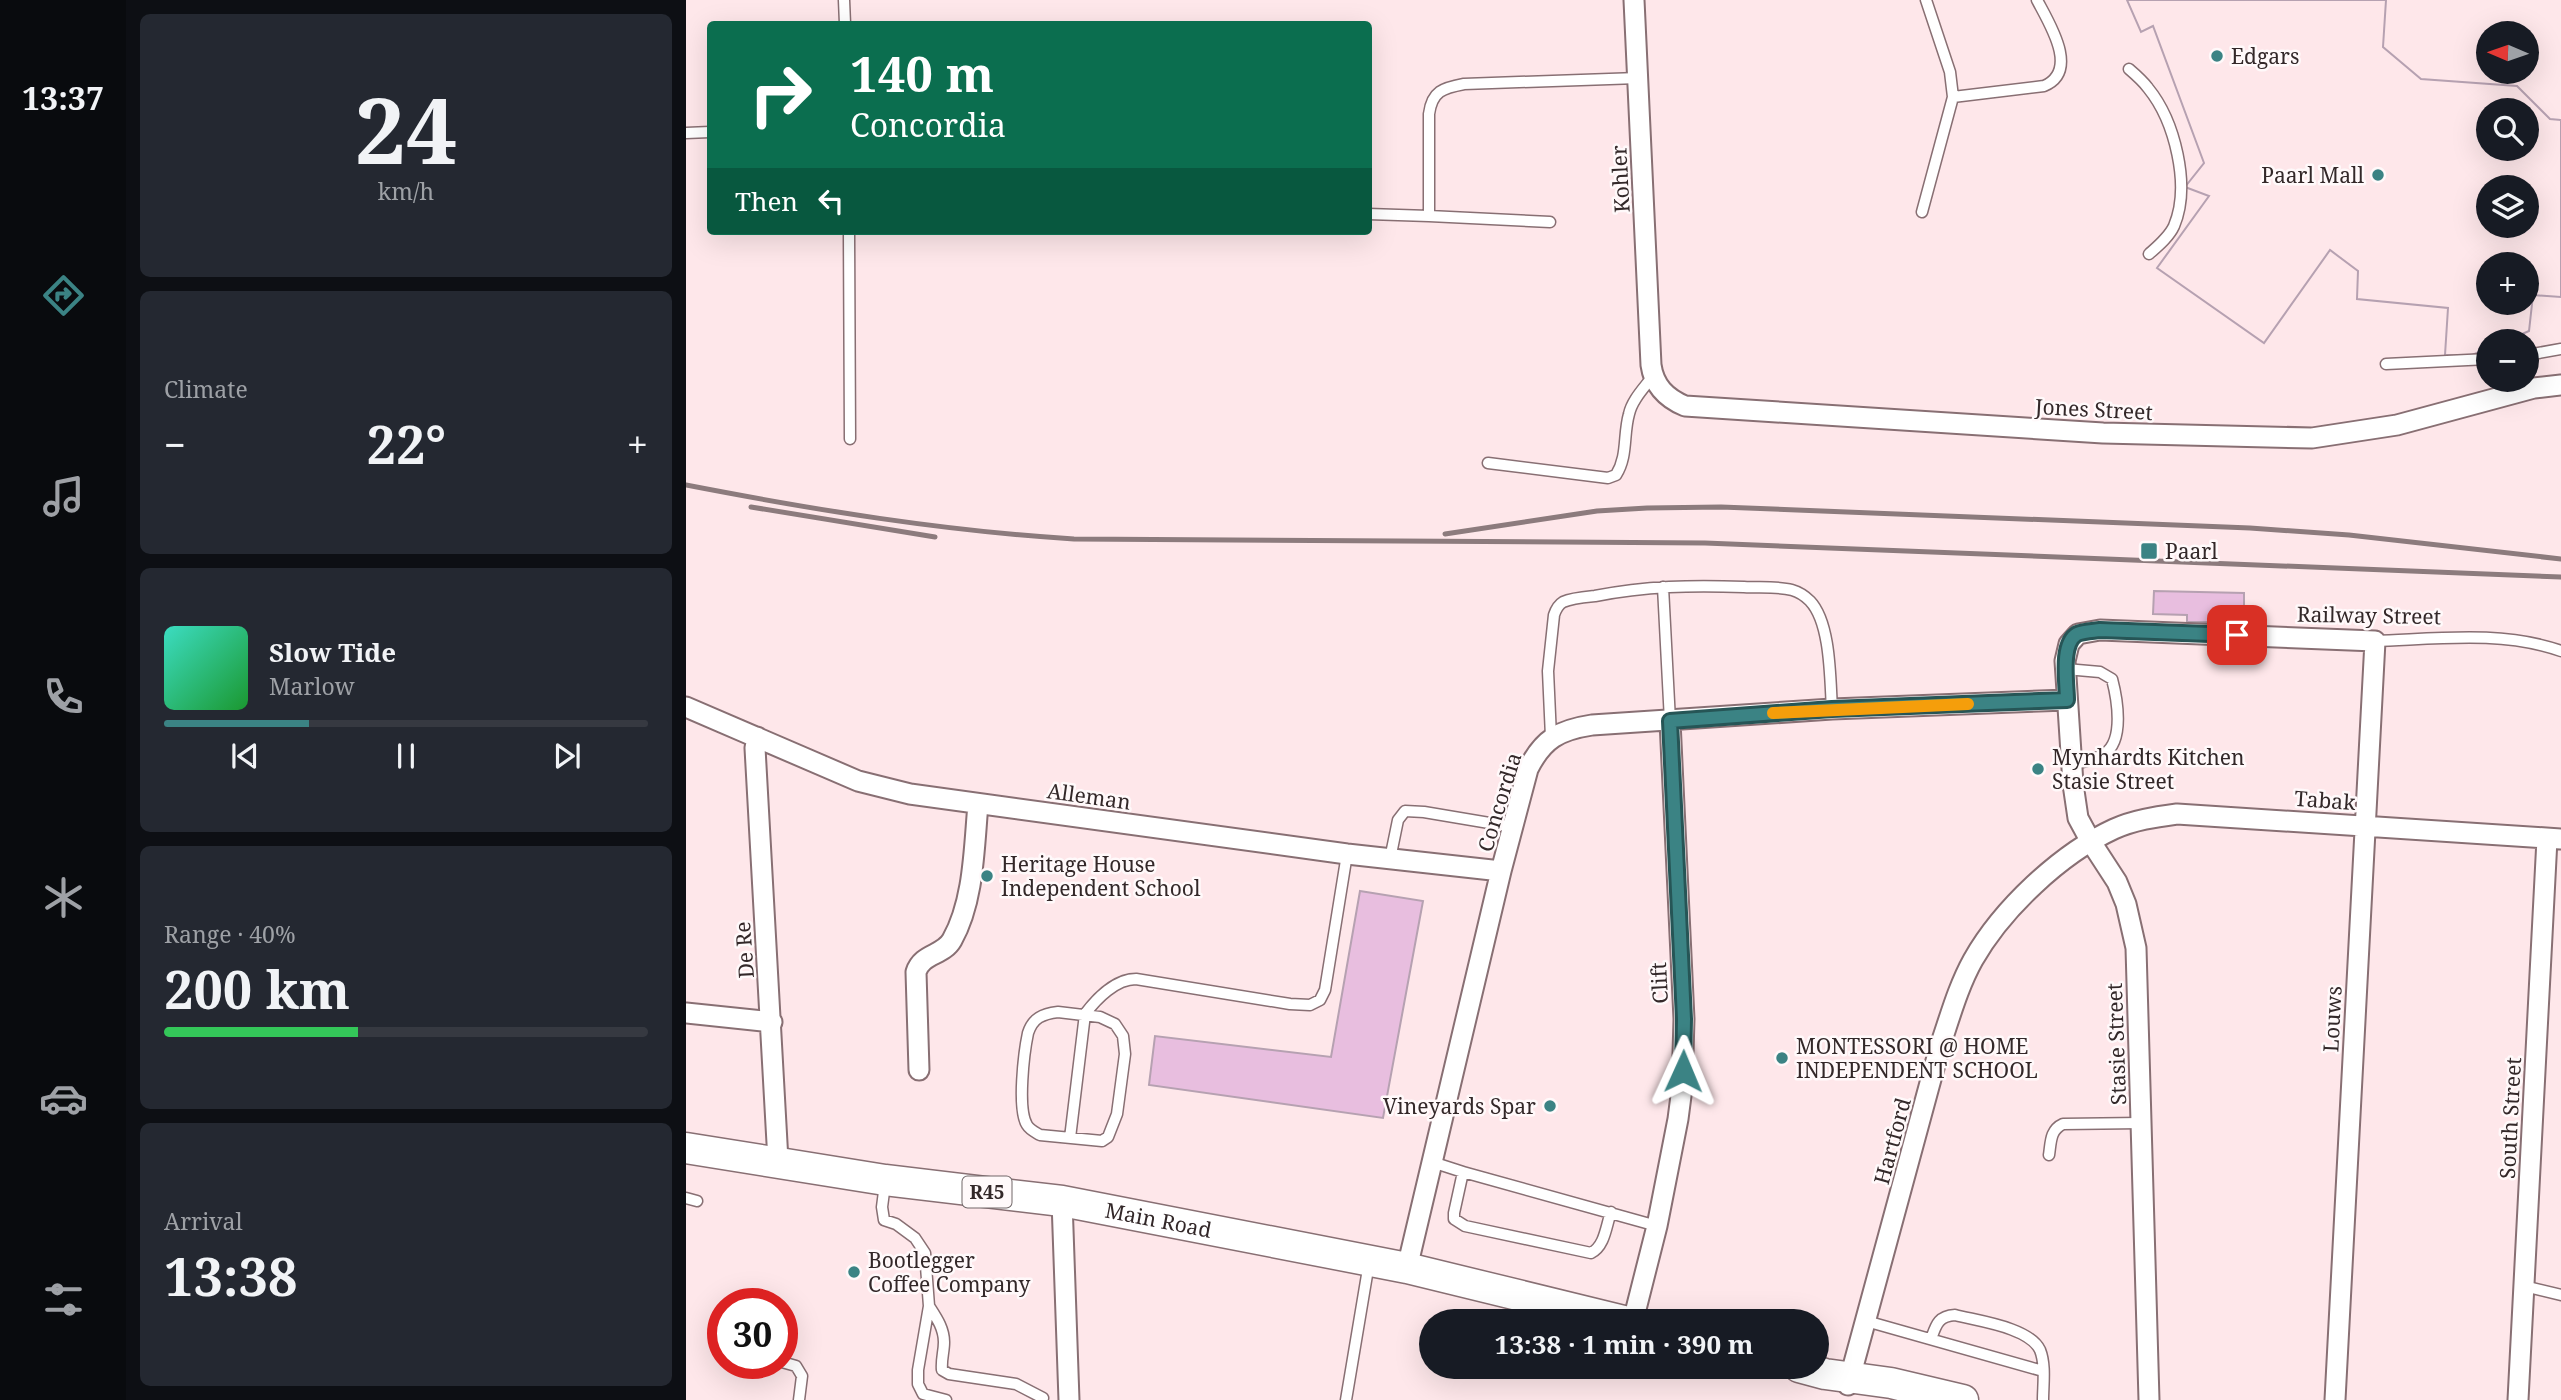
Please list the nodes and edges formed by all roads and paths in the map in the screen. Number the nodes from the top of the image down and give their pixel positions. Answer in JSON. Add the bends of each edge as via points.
{"nodes":[{"id":1,"x":844,"y":0,"type":"edge"},
{"id":2,"x":1634,"y":0,"type":"edge"},
{"id":3,"x":1926,"y":0,"type":"edge"},
{"id":4,"x":2037,"y":0,"type":"edge"},
{"id":5,"x":845,"y":21,"type":"edge"},
{"id":6,"x":2129,"y":69,"type":"dead end"},
{"id":7,"x":1638,"y":78,"type":"junction"},
{"id":8,"x":1953,"y":97,"type":"junction"},
{"id":9,"x":707,"y":132,"type":"edge"},
{"id":10,"x":686,"y":133,"type":"edge"},
{"id":11,"x":1922,"y":212,"type":"dead end"},
{"id":12,"x":1372,"y":214,"type":"edge"},
{"id":13,"x":1429,"y":216,"type":"junction"},
{"id":14,"x":1550,"y":222,"type":"dead end"},
{"id":15,"x":849,"y":235,"type":"edge"},
{"id":16,"x":2149,"y":254,"type":"dead end"},
{"id":17,"x":2561,"y":349,"type":"edge"},
{"id":18,"x":2539,"y":353,"type":"edge"},
{"id":19,"x":2476,"y":360,"type":"edge"},
{"id":20,"x":2386,"y":364,"type":"dead end"},
{"id":21,"x":1653,"y":376,"type":"junction"},
{"id":22,"x":2561,"y":385,"type":"edge"},
{"id":23,"x":850,"y":439,"type":"dead end"},
{"id":24,"x":1488,"y":463,"type":"dead end"},
{"id":25,"x":1663,"y":587,"type":"junction"},
{"id":26,"x":2375,"y":641,"type":"junction"},
{"id":27,"x":2561,"y":651,"type":"edge"},
{"id":28,"x":2066,"y":669,"type":"junction"},
{"id":29,"x":2067,"y":700,"type":"junction"},
{"id":30,"x":686,"y":707,"type":"edge"},
{"id":31,"x":1832,"y":709,"type":"junction"},
{"id":32,"x":1670,"y":721,"type":"junction"},
{"id":33,"x":757,"y":737,"type":"junction"},
{"id":34,"x":1551,"y":737,"type":"junction"},
{"id":35,"x":2072,"y":765,"type":"junction"},
{"id":36,"x":978,"y":804,"type":"junction"},
{"id":37,"x":2365,"y":826,"type":"junction"},
{"id":38,"x":1513,"y":827,"type":"junction"},
{"id":39,"x":2554,"y":839,"type":"edge"},
{"id":40,"x":2091,"y":842,"type":"junction"},
{"id":41,"x":1347,"y":854,"type":"junction"},
{"id":42,"x":1390,"y":859,"type":"junction"},
{"id":43,"x":1501,"y":872,"type":"junction"},
{"id":44,"x":686,"y":1013,"type":"edge"},
{"id":45,"x":1085,"y":1014,"type":"junction"},
{"id":46,"x":772,"y":1022,"type":"junction"},
{"id":47,"x":919,"y":1070,"type":"dead end"},
{"id":48,"x":2141,"y":1123,"type":"junction"},
{"id":49,"x":1070,"y":1138,"type":"junction"},
{"id":50,"x":689,"y":1152,"type":"edge"},
{"id":51,"x":2049,"y":1155,"type":"dead end"},
{"id":52,"x":778,"y":1161,"type":"junction"},
{"id":53,"x":1432,"y":1162,"type":"junction"},
{"id":54,"x":1463,"y":1172,"type":"junction"},
{"id":55,"x":885,"y":1180,"type":"junction"},
{"id":56,"x":1062,"y":1201,"type":"junction"},
{"id":57,"x":1611,"y":1213,"type":"junction"},
{"id":58,"x":1657,"y":1226,"type":"junction"},
{"id":59,"x":1370,"y":1260,"type":"junction"},
{"id":60,"x":1407,"y":1268,"type":"junction"},
{"id":61,"x":2524,"y":1286,"type":"junction"},
{"id":62,"x":2561,"y":1295,"type":"edge"},
{"id":63,"x":929,"y":1306,"type":"junction"},
{"id":64,"x":1576,"y":1309,"type":"edge"},
{"id":65,"x":1636,"y":1309,"type":"edge"},
{"id":66,"x":1866,"y":1321,"type":"junction"},
{"id":67,"x":1931,"y":1339,"type":"junction"},
{"id":68,"x":798,"y":1369,"type":"edge"},
{"id":69,"x":2043,"y":1371,"type":"junction"},
{"id":70,"x":1831,"y":1376,"type":"edge"},
{"id":71,"x":918,"y":1384,"type":"junction"},
{"id":72,"x":1041,"y":1399,"type":"edge"},
{"id":73,"x":799,"y":1400,"type":"edge"},
{"id":74,"x":916,"y":1400,"type":"edge"},
{"id":75,"x":946,"y":1400,"type":"edge"},
{"id":76,"x":1056,"y":1400,"type":"edge"},
{"id":77,"x":1069,"y":1400,"type":"edge"},
{"id":78,"x":1346,"y":1400,"type":"edge"},
{"id":79,"x":1879,"y":1400,"type":"edge"},
{"id":80,"x":1962,"y":1400,"type":"edge"},
{"id":81,"x":2043,"y":1400,"type":"edge"},
{"id":82,"x":2149,"y":1400,"type":"edge"},
{"id":83,"x":2335,"y":1400,"type":"edge"},
{"id":84,"x":2518,"y":1400,"type":"edge"}],
"edges":[{"from":1,"to":5,"type":"lane"},
{"from":2,"to":7,"type":"street","name":"Kohler"},
{"from":3,"to":8,"type":"lane","via":[[1950,72]]},
{"from":4,"to":8,"type":"lane","via":[[2059,47],[2060,67],[2054,81]]},
{"from":6,"to":16,"type":"lane","via":[[2160,107],[2179,167],[2178,214],[2168,236]]},
{"from":7,"to":13,"type":"lane","via":[[1464,84],[1439,90],[1429,114]]},
{"from":7,"to":21,"type":"street","name":"Kohler"},
{"from":8,"to":11,"type":"lane"},
{"from":9,"to":10,"type":"lane"},
{"from":12,"to":13,"type":"lane"},
{"from":13,"to":14,"type":"lane"},
{"from":15,"to":23,"type":"lane"},
{"from":17,"to":18,"type":"lane"},
{"from":19,"to":20,"type":"lane"},
{"from":21,"to":22,"type":"street","name":"Jones Street","via":[[1674,402],[1696,408],[2103,433],[2288,438],[2376,429]]},
{"from":21,"to":24,"type":"lane","via":[[1632,405],[1624,456],[1616,475],[1608,478]]},
{"from":25,"to":31,"type":"lane","via":[[1801,593],[1816,608],[1822,625]]},
{"from":25,"to":32,"type":"lane"},
{"from":25,"to":34,"type":"lane","via":[[1618,591],[1557,607],[1548,671]]},
{"from":26,"to":27,"type":"lane","name":"Railway Street","via":[[2486,638],[2521,640]]},
{"from":26,"to":28,"type":"street","name":"Railway Street","via":[[2100,630],[2073,638],[2066,653]]},
{"from":26,"to":37,"type":"street","name":"Louws"},
{"from":28,"to":29,"type":"street","name":"Railway Street"},
{"from":28,"to":35,"type":"lane","via":[[2101,672],[2112,679],[2117,722],[2113,744],[2106,753]]},
{"from":29,"to":31,"type":"street"},
{"from":29,"to":35,"type":"street","name":"Stasie Street"},
{"from":30,"to":33,"type":"street","name":"Alleman"},
{"from":31,"to":32,"type":"street"},
{"from":32,"to":34,"type":"street","via":[[1592,725]]},
{"from":32,"to":58,"type":"street","name":"Clift","via":[[1684,1054],[1678,1119]]},
{"from":33,"to":36,"type":"street","name":"Alleman","via":[[870,785]]},
{"from":33,"to":46,"type":"street","name":"De Re","via":[[754,748]]},
{"from":34,"to":38,"type":"street","name":"Concordia","via":[[1528,769]]},
{"from":35,"to":40,"type":"street","name":"Stasie Street","via":[[2078,818]]},
{"from":36,"to":41,"type":"street","name":"Alleman"},
{"from":36,"to":47,"type":"street","via":[[968,885],[953,937],[942,950],[923,959],[916,971]]},
{"from":37,"to":39,"type":"street","name":"Tabak"},
{"from":37,"to":40,"type":"street","name":"Tabak","via":[[2176,814],[2126,824]]},
{"from":37,"to":83,"type":"street","name":"Louws"},
{"from":38,"to":42,"type":"lane","via":[[1405,811],[1398,820]]},
{"from":38,"to":43,"type":"street","name":"Concordia"},
{"from":39,"to":61,"type":"street","name":"South Street"},
{"from":40,"to":48,"type":"street","name":"Stasie Street","via":[[2118,882],[2136,948]]},
{"from":40,"to":66,"type":"street","name":"Hartford","via":[[2033,886],[1985,940],[1972,963],[1940,1046]]},
{"from":41,"to":42,"type":"street","name":"Alleman"},
{"from":41,"to":45,"type":"lane","via":[[1321,1000],[1310,1005],[1290,1004],[1128,979],[1110,989]]},
{"from":42,"to":43,"type":"street","name":"Alleman"},
{"from":43,"to":53,"type":"street","name":"Concordia"},
{"from":44,"to":46,"type":"street"},
{"from":45,"to":49,"type":"lane"},
{"from":45,"to":49,"type":"lane","via":[[1109,1021],[1120,1031],[1125,1043],[1122,1078],[1108,1137],[1102,1141]]},
{"from":45,"to":49,"type":"lane","via":[[1039,1016],[1031,1025],[1026,1045],[1025,1123],[1040,1135]]},
{"from":46,"to":52,"type":"street","name":"De Re"},
{"from":48,"to":51,"type":"lane","via":[[2063,1124],[2054,1129]]},
{"from":48,"to":82,"type":"street","name":"Stasie Street"},
{"from":50,"to":52,"type":"main road","name":"Main Road","number":"R45"},
{"from":52,"to":55,"type":"main road","name":"Main Road","number":"R45"},
{"from":53,"to":54,"type":"lane"},
{"from":53,"to":60,"type":"street","name":"Concordia"},
{"from":54,"to":57,"type":"lane"},
{"from":54,"to":57,"type":"lane","via":[[1454,1219],[1474,1228],[1591,1253],[1601,1244]]},
{"from":55,"to":56,"type":"main road","name":"Main Road","number":"R45"},
{"from":55,"to":63,"type":"lane","via":[[884,1220],[915,1238],[925,1252]]},
{"from":56,"to":59,"type":"main road","name":"Main Road","number":"R45"},
{"from":56,"to":77,"type":"street"},
{"from":57,"to":58,"type":"lane"},
{"from":58,"to":65,"type":"street","name":"Clift"},
{"from":59,"to":60,"type":"main road","name":"Main Road","number":"R45"},
{"from":59,"to":78,"type":"lane"},
{"from":60,"to":64,"type":"main road","name":"Main Road","number":"R45"},
{"from":61,"to":62,"type":"lane"},
{"from":61,"to":84,"type":"street","name":"South Street"},
{"from":63,"to":71,"type":"lane"},
{"from":63,"to":72,"type":"lane","via":[[942,1327],[942,1370],[1016,1384]]},
{"from":66,"to":67,"type":"lane"},
{"from":66,"to":70,"type":"street","name":"Hartford"},
{"from":67,"to":69,"type":"lane"},
{"from":67,"to":69,"type":"lane","via":[[1936,1323],[1947,1315],[2021,1332],[2040,1350]]},
{"from":68,"to":73,"type":"lane","via":[[802,1376]]},
{"from":69,"to":81,"type":"lane"},
{"from":70,"to":79,"type":"main road"},
{"from":70,"to":80,"type":"main road"},
{"from":71,"to":74,"type":"lane"},
{"from":71,"to":75,"type":"lane","via":[[923,1394]]},
{"from":72,"to":76,"type":"lane"}]}
